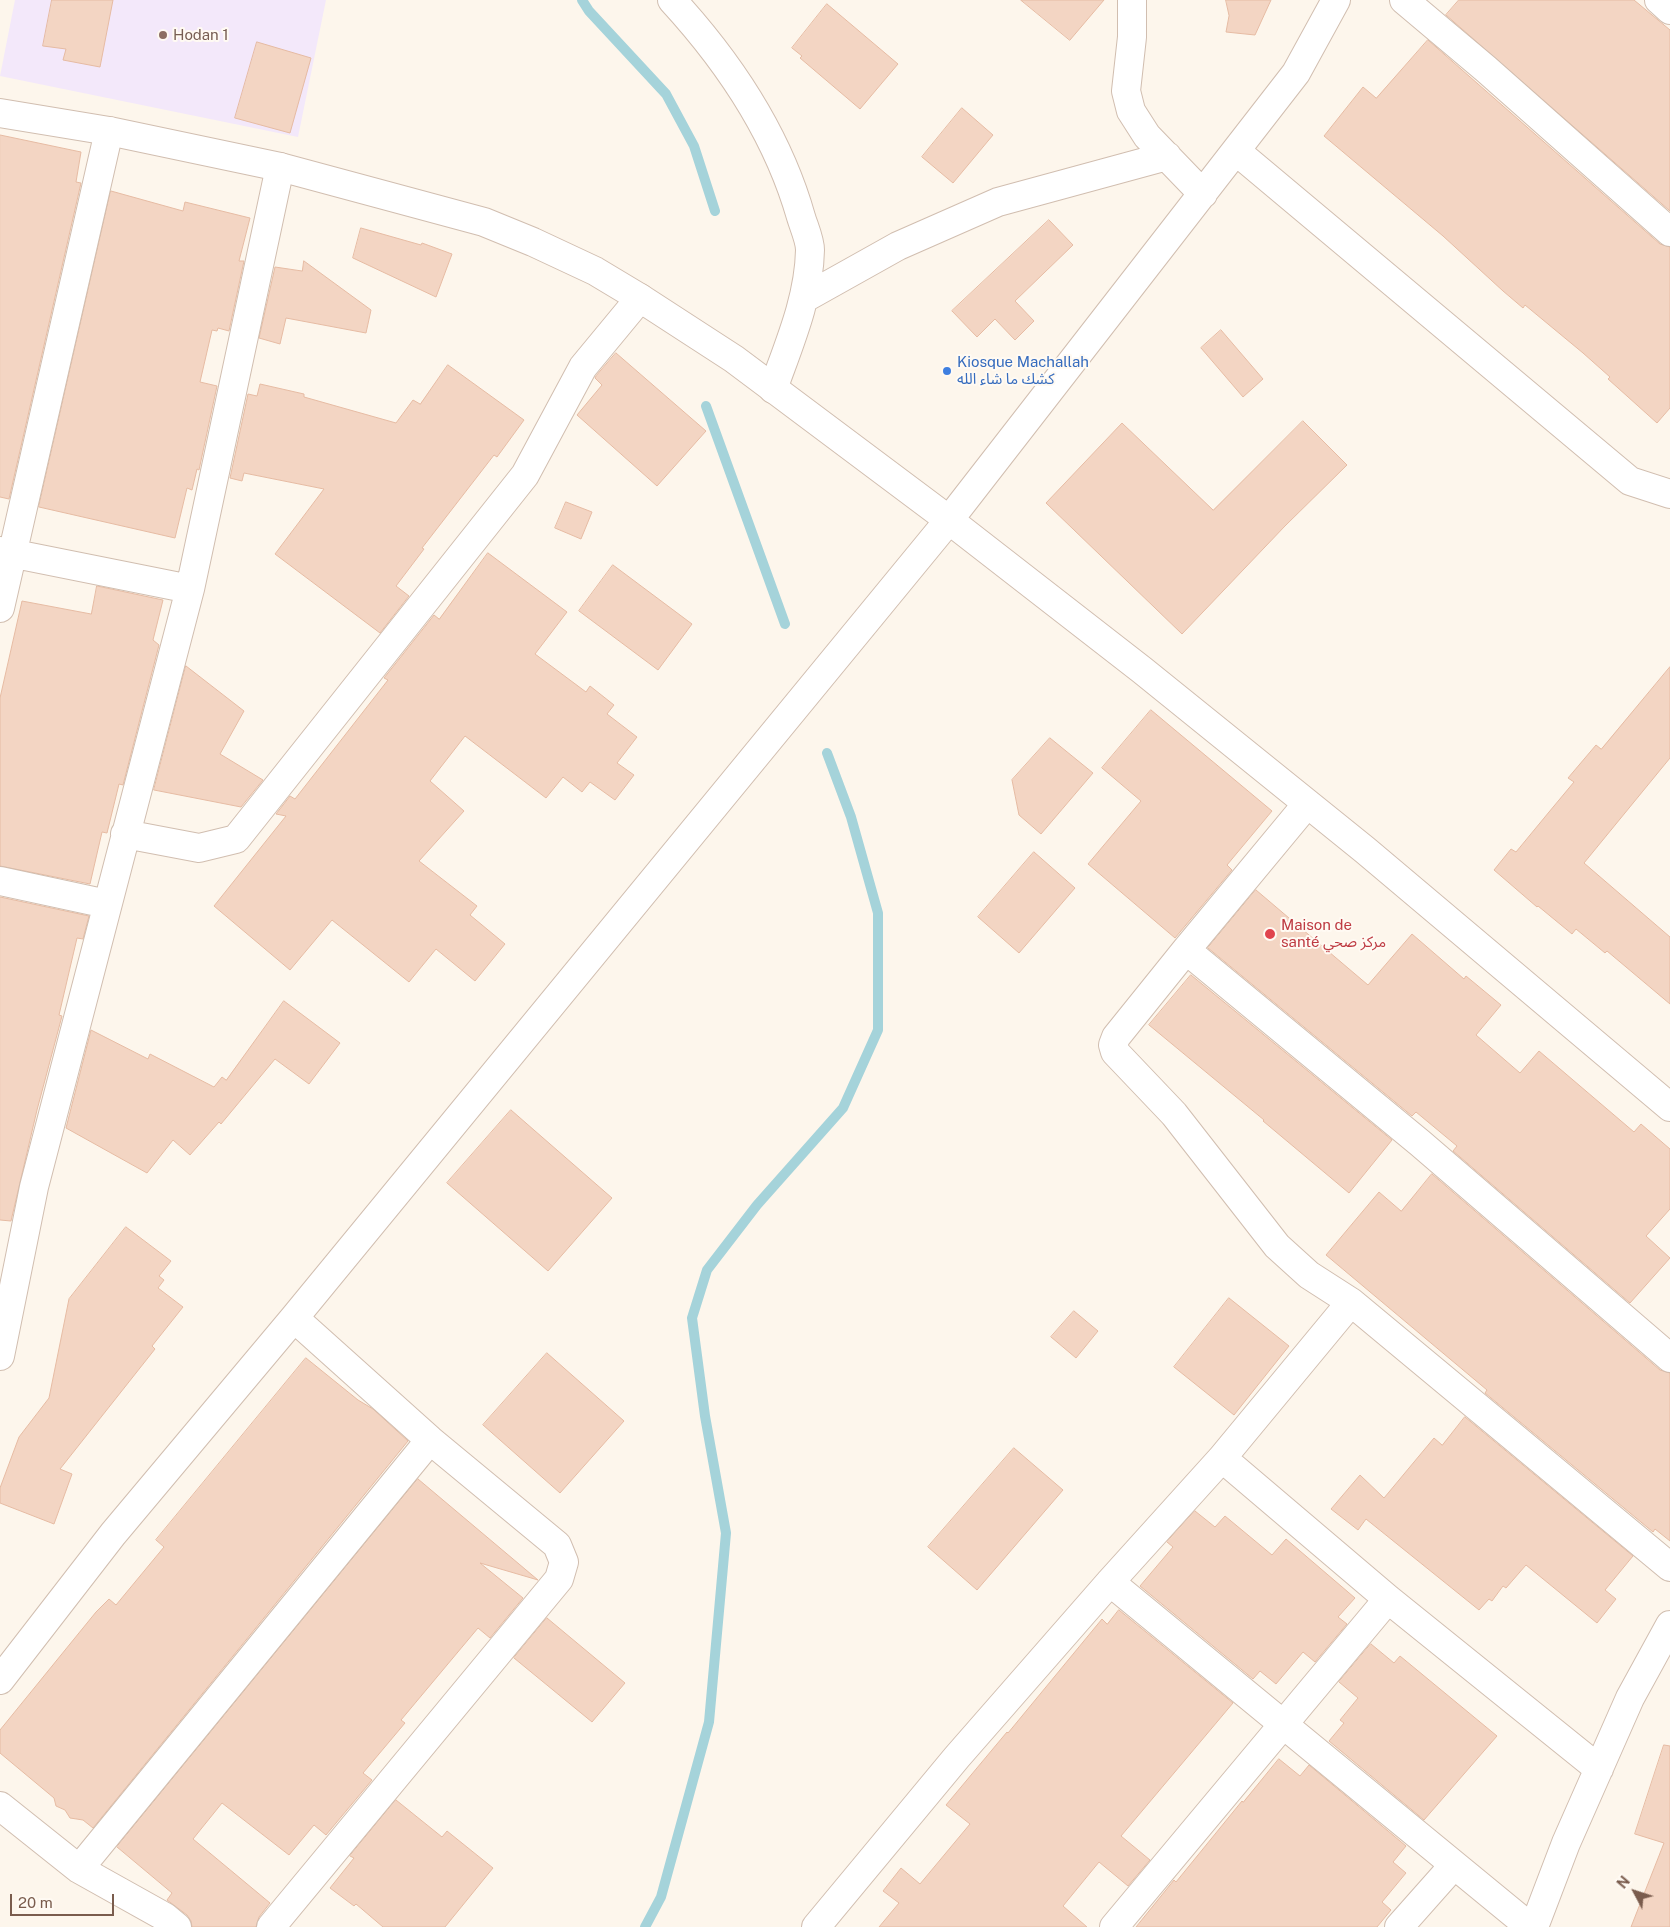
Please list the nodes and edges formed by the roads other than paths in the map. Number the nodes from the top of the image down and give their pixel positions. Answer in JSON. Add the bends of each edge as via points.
{"nodes":[{"id":1,"x":672,"y":0,"type":"edge"},
{"id":2,"x":1132,"y":0,"type":"edge"},
{"id":3,"x":1336,"y":0,"type":"edge"},
{"id":4,"x":1404,"y":0,"type":"edge"},
{"id":5,"x":1659,"y":0,"type":"edge"},
{"id":6,"x":1670,"y":10,"type":"edge"},
{"id":7,"x":0,"y":113,"type":"edge"},
{"id":8,"x":109,"y":131,"type":"junction"},
{"id":9,"x":1236,"y":151,"type":"junction"},
{"id":10,"x":1167,"y":156,"type":"junction"},
{"id":11,"x":280,"y":167,"type":"junction"},
{"id":12,"x":1203,"y":194,"type":"junction"},
{"id":13,"x":1670,"y":232,"type":"edge"},
{"id":14,"x":640,"y":298,"type":"junction"},
{"id":15,"x":804,"y":298,"type":"junction"},
{"id":16,"x":773,"y":390,"type":"junction"},
{"id":17,"x":1670,"y":494,"type":"edge"},
{"id":18,"x":949,"y":520,"type":"junction"},
{"id":19,"x":6,"y":553,"type":"edge"},
{"id":20,"x":190,"y":589,"type":"junction"},
{"id":21,"x":0,"y":608,"type":"edge"},
{"id":22,"x":1307,"y":804,"type":"junction"},
{"id":23,"x":125,"y":834,"type":"junction"},
{"id":24,"x":0,"y":882,"type":"edge"},
{"id":25,"x":107,"y":904,"type":"junction"},
{"id":26,"x":1186,"y":950,"type":"junction"},
{"id":27,"x":1670,"y":1107,"type":"edge"},
{"id":28,"x":1350,"y":1302,"type":"junction"},
{"id":29,"x":294,"y":1318,"type":"junction"},
{"id":30,"x":0,"y":1356,"type":"edge"},
{"id":31,"x":1670,"y":1358,"type":"edge"},
{"id":32,"x":430,"y":1440,"type":"junction"},
{"id":33,"x":1222,"y":1458,"type":"junction"},
{"id":34,"x":1670,"y":1567,"type":"edge"},
{"id":35,"x":1110,"y":1582,"type":"junction"},
{"id":36,"x":1388,"y":1599,"type":"junction"},
{"id":37,"x":1670,"y":1625,"type":"edge"},
{"id":38,"x":0,"y":1680,"type":"edge"},
{"id":39,"x":1283,"y":1725,"type":"junction"},
{"id":40,"x":1599,"y":1769,"type":"junction"},
{"id":41,"x":0,"y":1806,"type":"edge"},
{"id":42,"x":1454,"y":1865,"type":"junction"},
{"id":43,"x":78,"y":1869,"type":"junction"},
{"id":44,"x":177,"y":1927,"type":"edge"},
{"id":45,"x":271,"y":1927,"type":"edge"},
{"id":46,"x":816,"y":1927,"type":"edge"},
{"id":47,"x":1114,"y":1927,"type":"edge"},
{"id":48,"x":1399,"y":1927,"type":"edge"},
{"id":49,"x":1530,"y":1927,"type":"edge"},
{"id":50,"x":1534,"y":1927,"type":"edge"}],
"edges":[{"from":1,"to":15,"type":"street","via":[[698,28],[730,72],[771,139],[794,193],[810,248]]},
{"from":2,"to":10,"type":"street","via":[[1126,91],[1132,111],[1147,136]]},
{"from":3,"to":9,"type":"street","via":[[1296,73]]},
{"from":4,"to":13,"type":"street"},
{"from":5,"to":6,"type":"street"},
{"from":7,"to":8,"type":"street"},
{"from":8,"to":11,"type":"street"},
{"from":8,"to":19,"type":"street"},
{"from":9,"to":12,"type":"street"},
{"from":9,"to":17,"type":"street","via":[[1630,481]]},
{"from":10,"to":12,"type":"street"},
{"from":10,"to":15,"type":"street","via":[[998,202],[898,246]]},
{"from":11,"to":14,"type":"street","via":[[484,222],[595,271]]},
{"from":11,"to":20,"type":"street"},
{"from":12,"to":18,"type":"street"},
{"from":14,"to":16,"type":"street","via":[[734,359]]},
{"from":14,"to":23,"type":"street","via":[[583,367],[525,475],[236,839],[199,848]]},
{"from":15,"to":16,"type":"street"},
{"from":16,"to":18,"type":"street"},
{"from":18,"to":22,"type":"street"},
{"from":18,"to":29,"type":"street"},
{"from":19,"to":20,"type":"street"},
{"from":19,"to":21,"type":"street"},
{"from":20,"to":23,"type":"street"},
{"from":22,"to":26,"type":"street"},
{"from":22,"to":27,"type":"street"},
{"from":23,"to":25,"type":"street"},
{"from":24,"to":25,"type":"street"},
{"from":25,"to":30,"type":"street","via":[[34,1187]]},
{"from":26,"to":28,"type":"street","via":[[1116,1038],[1115,1052],[1174,1114],[1276,1246]]},
{"from":26,"to":31,"type":"street","via":[[1420,1143]]},
{"from":28,"to":33,"type":"street"},
{"from":28,"to":34,"type":"street"},
{"from":29,"to":32,"type":"street"},
{"from":29,"to":38,"type":"street","via":[[113,1534]]},
{"from":32,"to":43,"type":"street"},
{"from":32,"to":45,"type":"street","via":[[557,1545],[564,1562],[559,1578]]},
{"from":33,"to":35,"type":"street"},
{"from":33,"to":36,"type":"street"},
{"from":35,"to":39,"type":"street"},
{"from":35,"to":46,"type":"street","via":[[958,1756]]},
{"from":36,"to":39,"type":"street"},
{"from":36,"to":40,"type":"street"},
{"from":37,"to":40,"type":"street","via":[[1630,1698]]},
{"from":39,"to":42,"type":"street"},
{"from":39,"to":47,"type":"street"},
{"from":40,"to":50,"type":"street"},
{"from":41,"to":43,"type":"street"},
{"from":42,"to":48,"type":"street"},
{"from":42,"to":49,"type":"street"},
{"from":43,"to":44,"type":"street","via":[[166,1917]]}]}
